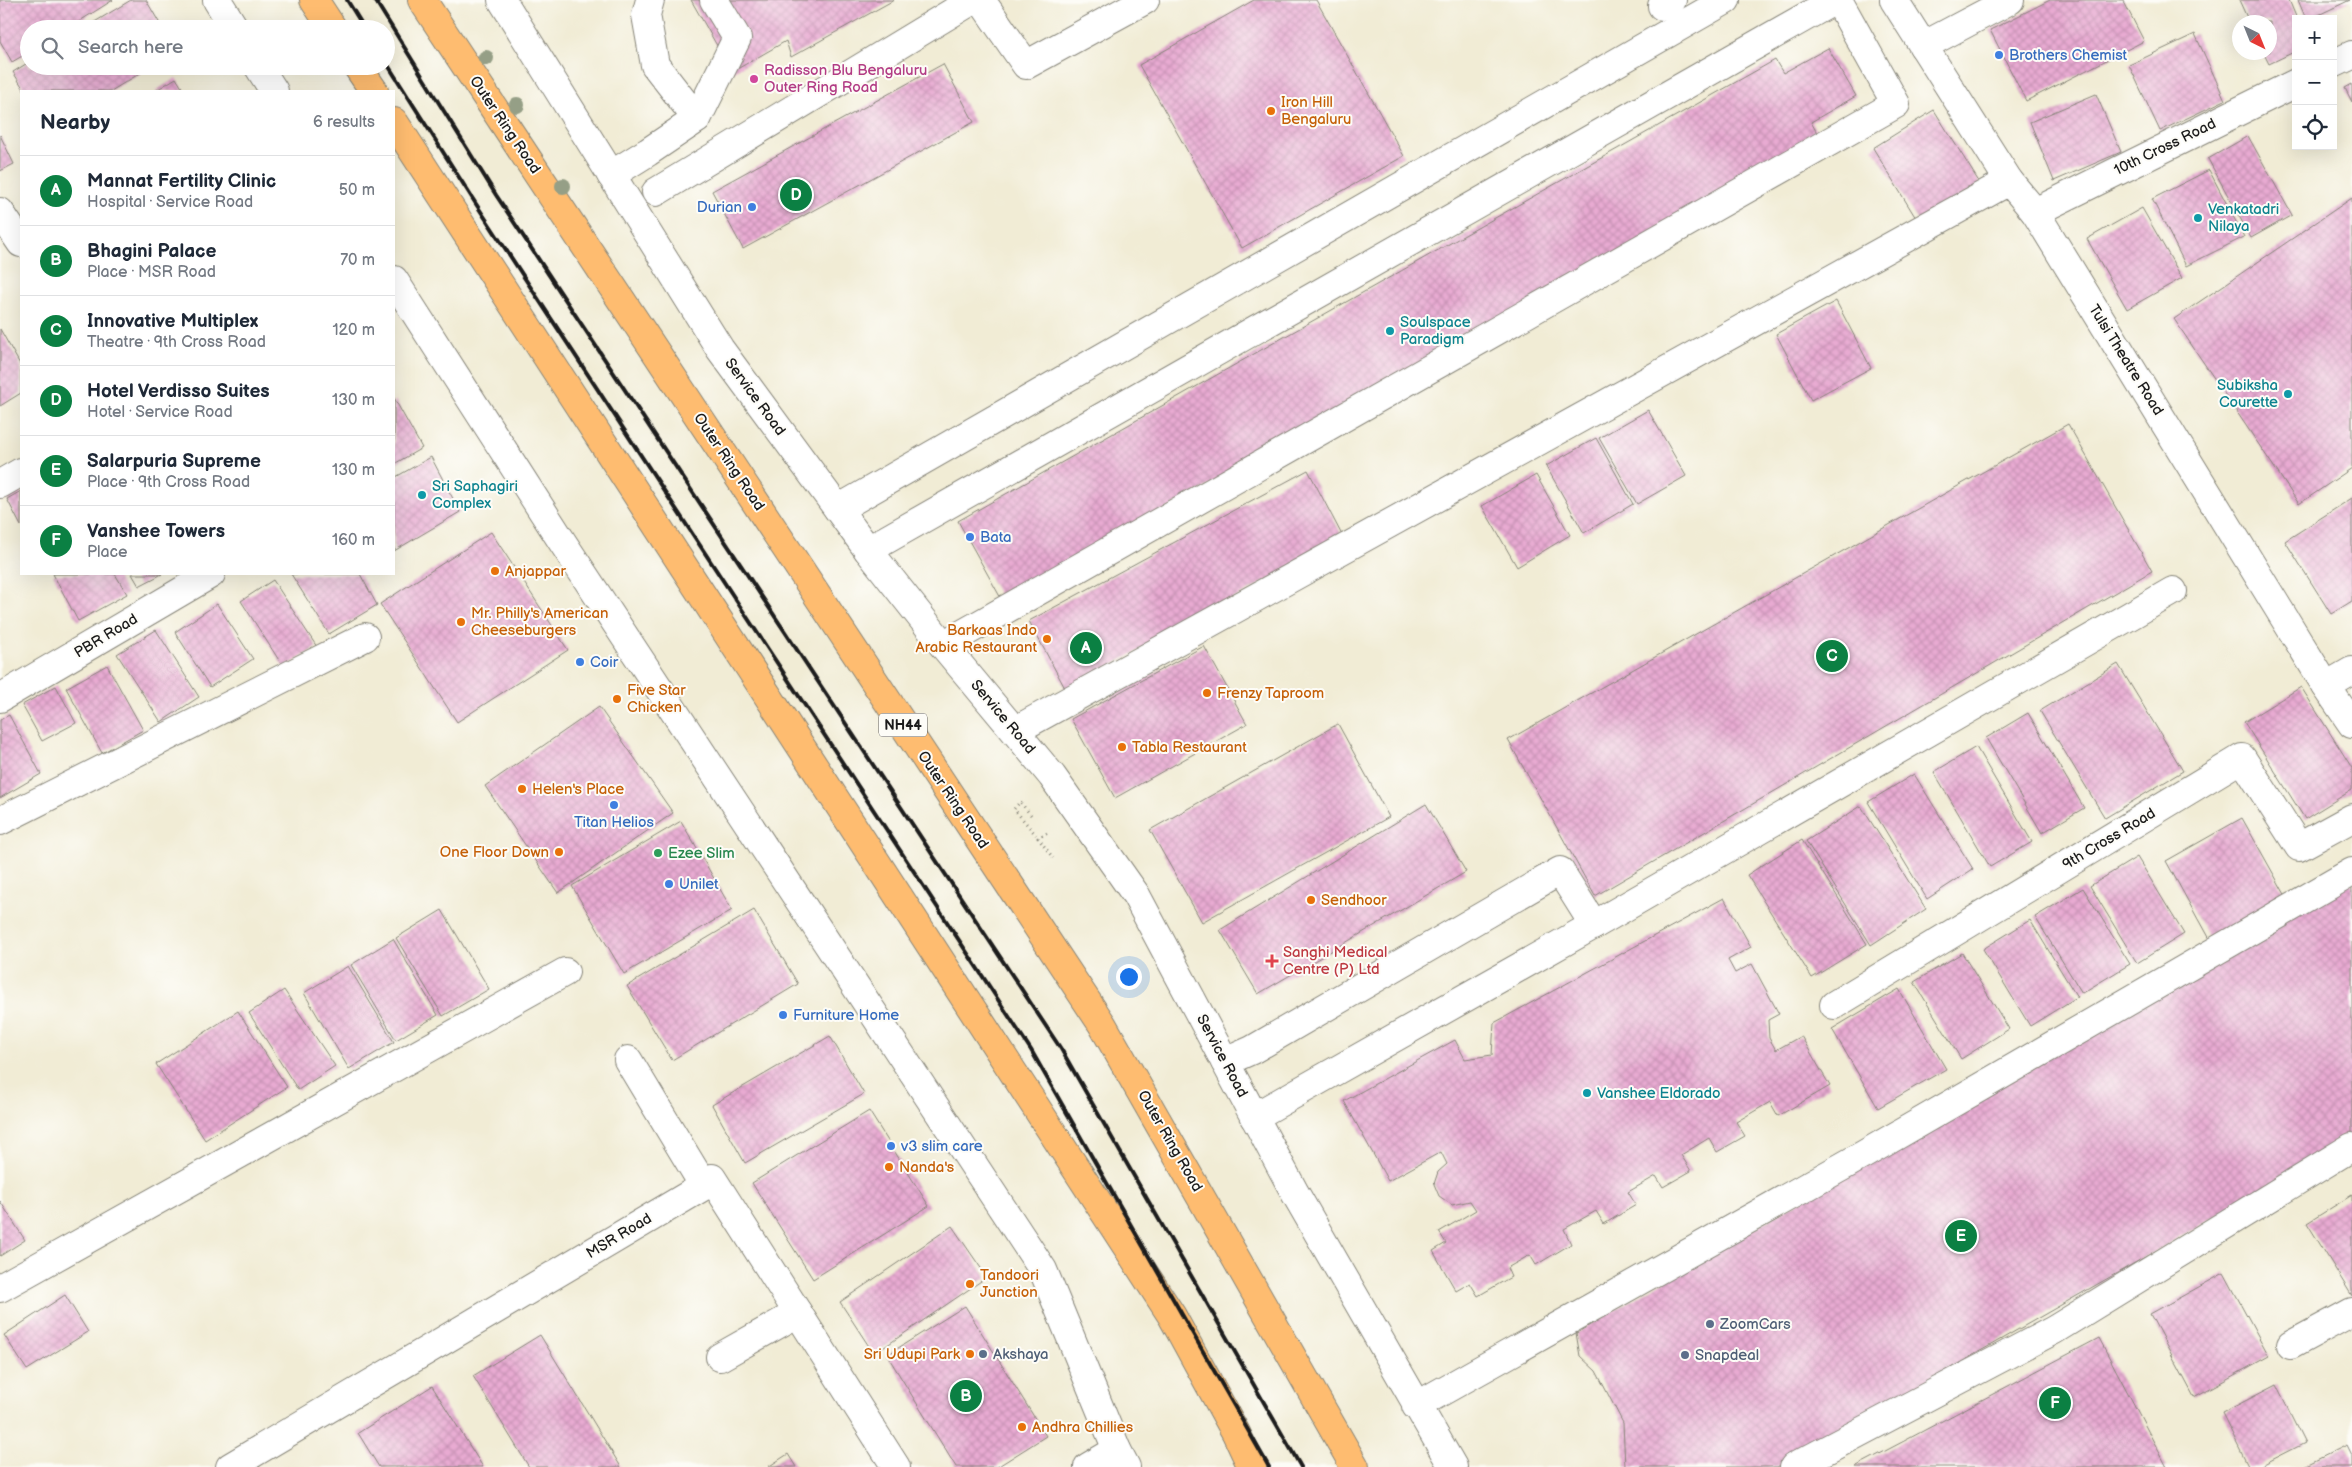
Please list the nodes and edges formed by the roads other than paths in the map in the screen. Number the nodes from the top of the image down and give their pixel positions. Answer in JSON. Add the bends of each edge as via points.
{"nodes":[{"id":1,"x":217,"y":0,"type":"edge"},
{"id":2,"x":314,"y":0,"type":"edge"},
{"id":3,"x":422,"y":0,"type":"edge"},
{"id":4,"x":502,"y":0,"type":"edge"},
{"id":5,"x":650,"y":0,"type":"edge"},
{"id":6,"x":714,"y":0,"type":"edge"},
{"id":7,"x":973,"y":0,"type":"edge"},
{"id":8,"x":980,"y":0,"type":"edge"},
{"id":9,"x":1145,"y":0,"type":"edge"},
{"id":10,"x":1726,"y":0,"type":"edge"},
{"id":11,"x":1836,"y":0,"type":"edge"},
{"id":12,"x":1894,"y":0,"type":"edge"},
{"id":13,"x":2010,"y":0,"type":"edge"},
{"id":14,"x":229,"y":20,"type":"edge"},
{"id":15,"x":327,"y":20,"type":"edge"},
{"id":16,"x":1923,"y":46,"type":"junction"},
{"id":17,"x":2352,"y":55,"type":"edge"},
{"id":18,"x":2337,"y":62,"type":"edge"},
{"id":19,"x":264,"y":75,"type":"edge"},
{"id":20,"x":363,"y":75,"type":"edge"},
{"id":21,"x":2292,"y":85,"type":"edge"},
{"id":22,"x":273,"y":90,"type":"edge"},
{"id":23,"x":373,"y":90,"type":"edge"},
{"id":24,"x":697,"y":119,"type":"junction"},
{"id":25,"x":395,"y":124,"type":"edge"},
{"id":26,"x":611,"y":174,"type":"junction"},
{"id":27,"x":2008,"y":181,"type":"junction"},
{"id":28,"x":656,"y":192,"type":"dead end"},
{"id":29,"x":0,"y":212,"type":"edge"},
{"id":30,"x":2035,"y":212,"type":"junction"},
{"id":31,"x":20,"y":242,"type":"edge"},
{"id":32,"x":395,"y":282,"type":"edge"},
{"id":33,"x":20,"y":473,"type":"edge"},
{"id":34,"x":0,"y":484,"type":"edge"},
{"id":35,"x":838,"y":509,"type":"junction"},
{"id":36,"x":868,"y":550,"type":"junction"},
{"id":37,"x":210,"y":575,"type":"edge"},
{"id":38,"x":2173,"y":591,"type":"dead end"},
{"id":39,"x":365,"y":637,"type":"dead end"},
{"id":40,"x":943,"y":645,"type":"junction"},
{"id":41,"x":2352,"y":671,"type":"edge"},
{"id":42,"x":2326,"y":686,"type":"junction"},
{"id":43,"x":0,"y":698,"type":"edge"},
{"id":44,"x":2352,"y":724,"type":"edge"},
{"id":45,"x":1016,"y":730,"type":"junction"},
{"id":46,"x":2352,"y":818,"type":"edge"},
{"id":47,"x":0,"y":821,"type":"edge"},
{"id":48,"x":2352,"y":872,"type":"edge"},
{"id":49,"x":1594,"y":924,"type":"junction"},
{"id":50,"x":564,"y":972,"type":"dead end"},
{"id":51,"x":1834,"y":1005,"type":"dead end"},
{"id":52,"x":628,"y":1060,"type":"dead end"},
{"id":53,"x":1224,"y":1062,"type":"junction"},
{"id":54,"x":1254,"y":1117,"type":"junction"},
{"id":55,"x":2352,"y":1147,"type":"edge"},
{"id":56,"x":704,"y":1186,"type":"junction"},
{"id":57,"x":0,"y":1288,"type":"edge"},
{"id":58,"x":2352,"y":1312,"type":"edge"},
{"id":59,"x":798,"y":1313,"type":"junction"},
{"id":60,"x":2291,"y":1345,"type":"dead end"},
{"id":61,"x":720,"y":1357,"type":"dead end"},
{"id":62,"x":1416,"y":1406,"type":"junction"},
{"id":63,"x":1122,"y":1459,"type":"edge"},
{"id":64,"x":230,"y":1467,"type":"edge"},
{"id":65,"x":896,"y":1467,"type":"edge"},
{"id":66,"x":1088,"y":1467,"type":"edge"},
{"id":67,"x":1252,"y":1467,"type":"edge"},
{"id":68,"x":1355,"y":1467,"type":"edge"},
{"id":69,"x":1453,"y":1467,"type":"edge"},
{"id":70,"x":1794,"y":1467,"type":"edge"}],
"edges":[{"from":1,"to":14,"type":"street"},
{"from":2,"to":15,"type":"highway"},
{"from":3,"to":68,"type":"highway","name":"Outer Ring Road","number":"NH44","via":[[1102,1024]]},
{"from":4,"to":26,"type":"street","name":"Service Road"},
{"from":5,"to":24,"type":"street","via":[[646,15],[655,65]]},
{"from":6,"to":24,"type":"street","via":[[737,38]]},
{"from":7,"to":28,"type":"street"},
{"from":8,"to":9,"type":"street","via":[[1026,65]]},
{"from":10,"to":35,"type":"street"},
{"from":11,"to":36,"type":"street"},
{"from":11,"to":40,"type":"street","via":[[1896,104]]},
{"from":12,"to":16,"type":"street","name":"Tulsi Theatre Road"},
{"from":13,"to":16,"type":"street"},
{"from":16,"to":27,"type":"street","name":"Tulsi Theatre Road"},
{"from":17,"to":18,"type":"street"},
{"from":19,"to":22,"type":"street"},
{"from":20,"to":23,"type":"highway"},
{"from":21,"to":30,"type":"street","name":"10th Cross Road"},
{"from":24,"to":26,"type":"street"},
{"from":25,"to":67,"type":"highway","via":[[1172,1316]]},
{"from":26,"to":35,"type":"street","name":"Service Road","via":[[720,349]]},
{"from":27,"to":30,"type":"street","name":"Tulsi Theatre Road"},
{"from":27,"to":45,"type":"street"},
{"from":29,"to":31,"type":"street"},
{"from":30,"to":42,"type":"street","name":"Tulsi Theatre Road"},
{"from":32,"to":63,"type":"street","via":[[563,543],[1043,1270]]},
{"from":33,"to":34,"type":"street"},
{"from":35,"to":36,"type":"street","name":"Service Road"},
{"from":36,"to":40,"type":"street","name":"Service Road"},
{"from":37,"to":43,"type":"street","name":"PBR Road"},
{"from":38,"to":49,"type":"street"},
{"from":39,"to":47,"type":"street"},
{"from":40,"to":45,"type":"street","name":"Service Road"},
{"from":41,"to":42,"type":"street"},
{"from":42,"to":44,"type":"street","name":"Tulsi Theatre Road"},
{"from":45,"to":53,"type":"street","name":"Service Road","via":[[1136,896]]},
{"from":46,"to":51,"type":"street","name":"9th Cross Road","via":[[2299,847],[2242,758]]},
{"from":48,"to":62,"type":"street","via":[[1871,1150]]},
{"from":49,"to":53,"type":"street","via":[[1560,871],[1252,1050]]},
{"from":49,"to":54,"type":"street"},
{"from":50,"to":57,"type":"street"},
{"from":52,"to":56,"type":"street"},
{"from":53,"to":54,"type":"street","name":"Service Road"},
{"from":54,"to":62,"type":"street","name":"Service Road"},
{"from":55,"to":70,"type":"street","via":[[2054,1330]]},
{"from":56,"to":59,"type":"street","via":[[712,1178]]},
{"from":56,"to":64,"type":"street","name":"MSR Road"},
{"from":58,"to":60,"type":"street"},
{"from":59,"to":61,"type":"street"},
{"from":59,"to":65,"type":"street"},
{"from":62,"to":69,"type":"street","name":"Service Road"},
{"from":63,"to":66,"type":"street"}]}
